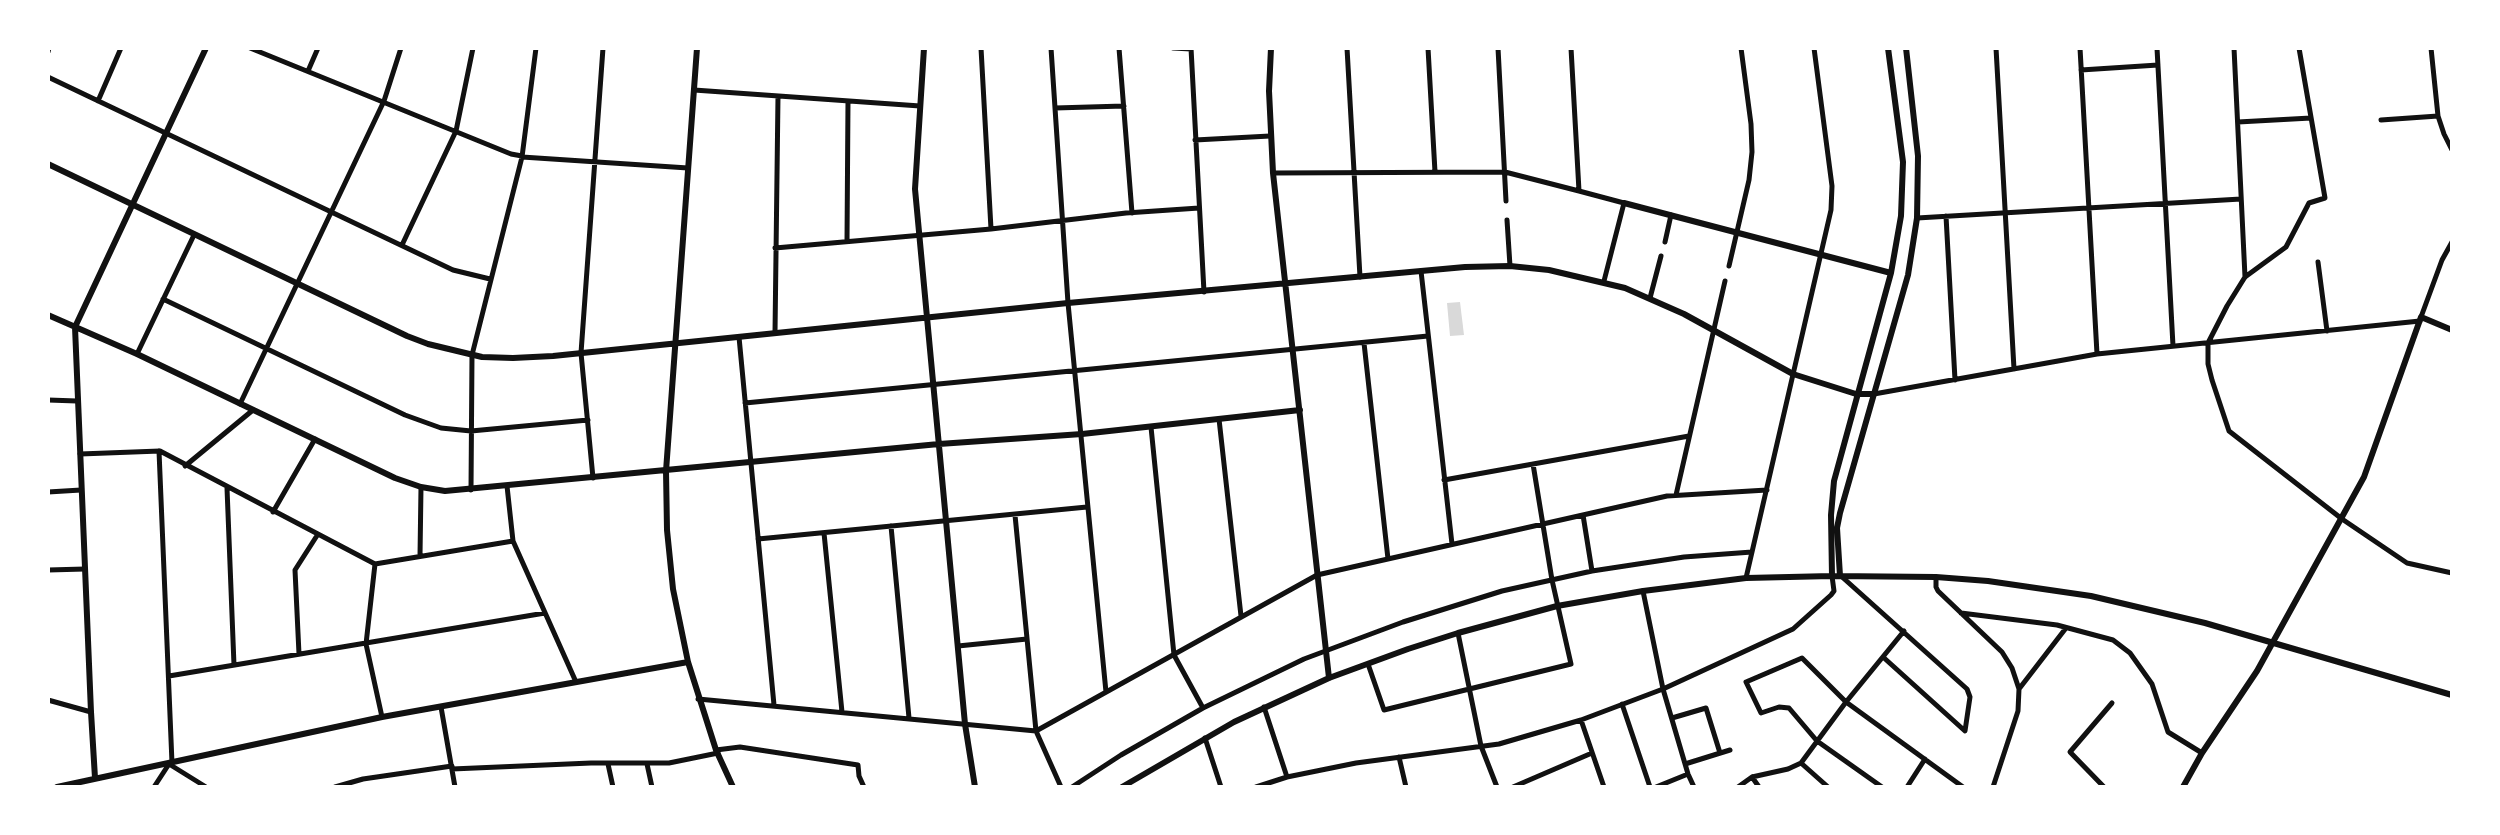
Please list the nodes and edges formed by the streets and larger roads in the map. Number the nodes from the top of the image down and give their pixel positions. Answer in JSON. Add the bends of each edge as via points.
{"nodes":[{"id":1,"x":121,"y":48,"type":"edge"},
{"id":2,"x":206,"y":48,"type":"edge"},
{"id":3,"x":250,"y":48,"type":"edge"},
{"id":4,"x":318,"y":48,"type":"edge"},
{"id":5,"x":401,"y":48,"type":"edge"},
{"id":6,"x":473,"y":48,"type":"edge"},
{"id":7,"x":536,"y":48,"type":"edge"},
{"id":8,"x":603,"y":48,"type":"edge"},
{"id":9,"x":697,"y":48,"type":"edge"},
{"id":10,"x":924,"y":48,"type":"edge"},
{"id":11,"x":981,"y":48,"type":"edge"},
{"id":12,"x":1051,"y":48,"type":"edge"},
{"id":13,"x":1119,"y":48,"type":"edge"},
{"id":14,"x":1173,"y":48,"type":"edge"},
{"id":15,"x":1191,"y":48,"type":"edge"},
{"id":16,"x":1271,"y":48,"type":"edge"},
{"id":17,"x":1347,"y":48,"type":"edge"},
{"id":18,"x":1428,"y":48,"type":"edge"},
{"id":19,"x":1498,"y":48,"type":"edge"},
{"id":20,"x":1571,"y":48,"type":"edge"},
{"id":21,"x":1741,"y":48,"type":"edge"},
{"id":22,"x":1814,"y":48,"type":"edge"},
{"id":23,"x":1888,"y":48,"type":"edge"},
{"id":24,"x":1906,"y":48,"type":"edge"},
{"id":25,"x":1996,"y":48,"type":"edge"},
{"id":26,"x":2080,"y":48,"type":"edge"},
{"id":27,"x":2157,"y":48,"type":"edge"},
{"id":28,"x":2234,"y":48,"type":"edge"},
{"id":29,"x":2299,"y":48,"type":"edge"},
{"id":30,"x":2431,"y":48,"type":"edge"},
{"id":31,"x":2158,"y":65,"type":"junction"},
{"id":32,"x":2081,"y":70,"type":"junction"},
{"id":33,"x":308,"y":71,"type":"junction"},
{"id":34,"x":48,"y":77,"type":"edge"},
{"id":35,"x":694,"y":90,"type":"junction"},
{"id":36,"x":778,"y":96,"type":"junction"},
{"id":37,"x":98,"y":101,"type":"junction"},
{"id":38,"x":384,"y":101,"type":"junction"},
{"id":39,"x":848,"y":101,"type":"junction"},
{"id":40,"x":920,"y":106,"type":"junction"},
{"id":41,"x":1124,"y":106,"type":"junction"},
{"id":42,"x":1055,"y":108,"type":"junction"},
{"id":43,"x":2438,"y":116,"type":"junction"},
{"id":44,"x":2311,"y":118,"type":"junction"},
{"id":45,"x":2381,"y":120,"type":"dead end"},
{"id":46,"x":2238,"y":122,"type":"junction"},
{"id":47,"x":456,"y":131,"type":"junction"},
{"id":48,"x":165,"y":133,"type":"junction"},
{"id":49,"x":1270,"y":136,"type":"junction"},
{"id":50,"x":1195,"y":140,"type":"junction"},
{"id":51,"x":2452,"y":150,"type":"edge"},
{"id":52,"x":522,"y":157,"type":"junction"},
{"id":53,"x":595,"y":162,"type":"junction"},
{"id":54,"x":48,"y":164,"type":"edge"},
{"id":55,"x":688,"y":168,"type":"junction"},
{"id":56,"x":1354,"y":172,"type":"junction"},
{"id":57,"x":1435,"y":172,"type":"junction"},
{"id":58,"x":1505,"y":172,"type":"junction"},
{"id":59,"x":1274,"y":173,"type":"junction"},
{"id":60,"x":1579,"y":191,"type":"junction"},
{"id":61,"x":2241,"y":199,"type":"junction"},
{"id":62,"x":1506,"y":201,"type":"dead end"},
{"id":63,"x":1624,"y":203,"type":"junction"},
{"id":64,"x":131,"y":204,"type":"junction"},
{"id":65,"x":2166,"y":204,"type":"junction"},
{"id":66,"x":2088,"y":207,"type":"junction"},
{"id":67,"x":1199,"y":208,"type":"junction"},
{"id":68,"x":332,"y":212,"type":"junction"},
{"id":69,"x":2006,"y":212,"type":"junction"},
{"id":70,"x":1132,"y":213,"type":"junction"},
{"id":71,"x":1671,"y":215,"type":"junction"},
{"id":72,"x":1902,"y":216,"type":"junction"},
{"id":73,"x":1946,"y":216,"type":"junction"},
{"id":74,"x":1917,"y":218,"type":"junction"},
{"id":75,"x":1063,"y":219,"type":"junction"},
{"id":76,"x":1508,"y":220,"type":"dead end"},
{"id":77,"x":991,"y":229,"type":"junction"},
{"id":78,"x":1737,"y":232,"type":"junction"},
{"id":79,"x":919,"y":234,"type":"junction"},
{"id":80,"x":194,"y":235,"type":"junction"},
{"id":81,"x":847,"y":241,"type":"junction"},
{"id":82,"x":1665,"y":242,"type":"dead end"},
{"id":83,"x":2452,"y":242,"type":"edge"},
{"id":84,"x":402,"y":245,"type":"junction"},
{"id":85,"x":775,"y":248,"type":"junction"},
{"id":86,"x":1821,"y":254,"type":"junction"},
{"id":87,"x":1661,"y":256,"type":"dead end"},
{"id":88,"x":2318,"y":262,"type":"dead end"},
{"id":89,"x":1510,"y":266,"type":"junction"},
{"id":90,"x":1729,"y":266,"type":"dead end"},
{"id":91,"x":1421,"y":271,"type":"junction"},
{"id":92,"x":1891,"y":273,"type":"junction"},
{"id":93,"x":1359,"y":277,"type":"junction"},
{"id":94,"x":2245,"y":277,"type":"junction"},
{"id":95,"x":490,"y":279,"type":"junction"},
{"id":96,"x":1725,"y":280,"type":"dead end"},
{"id":97,"x":1604,"y":282,"type":"junction"},
{"id":98,"x":297,"y":283,"type":"junction"},
{"id":99,"x":1286,"y":284,"type":"junction"},
{"id":100,"x":1204,"y":292,"type":"junction"},
{"id":101,"x":1650,"y":298,"type":"junction"},
{"id":102,"x":163,"y":299,"type":"junction"},
{"id":103,"x":1068,"y":303,"type":"junction"},
{"id":104,"x":48,"y":315,"type":"edge"},
{"id":105,"x":927,"y":319,"type":"junction"},
{"id":106,"x":2421,"y":319,"type":"junction"},
{"id":107,"x":75,"y":327,"type":"junction"},
{"id":108,"x":1714,"y":330,"type":"junction"},
{"id":109,"x":2452,"y":330,"type":"edge"},
{"id":110,"x":2327,"y":331,"type":"junction"},
{"id":111,"x":775,"y":333,"type":"junction"},
{"id":112,"x":1428,"y":336,"type":"junction"},
{"id":113,"x":739,"y":337,"type":"junction"},
{"id":114,"x":1364,"y":343,"type":"junction"},
{"id":115,"x":2208,"y":343,"type":"junction"},
{"id":116,"x":675,"y":344,"type":"junction"},
{"id":117,"x":2174,"y":346,"type":"junction"},
{"id":118,"x":266,"y":348,"type":"junction"},
{"id":119,"x":1293,"y":349,"type":"junction"},
{"id":120,"x":581,"y":353,"type":"junction"},
{"id":121,"x":137,"y":354,"type":"junction"},
{"id":122,"x":2097,"y":354,"type":"junction"},
{"id":123,"x":472,"y":355,"type":"junction"},
{"id":124,"x":2014,"y":369,"type":"junction"},
{"id":125,"x":1074,"y":371,"type":"junction"},
{"id":126,"x":1793,"y":374,"type":"junction"},
{"id":127,"x":1955,"y":380,"type":"junction"},
{"id":128,"x":933,"y":384,"type":"junction"},
{"id":129,"x":1856,"y":394,"type":"junction"},
{"id":130,"x":1874,"y":394,"type":"junction"},
{"id":131,"x":48,"y":400,"type":"edge"},
{"id":132,"x":77,"y":401,"type":"junction"},
{"id":133,"x":745,"y":403,"type":"junction"},
{"id":134,"x":240,"y":404,"type":"junction"},
{"id":135,"x":252,"y":410,"type":"junction"},
{"id":136,"x":1300,"y":410,"type":"junction"},
{"id":137,"x":1219,"y":419,"type":"junction"},
{"id":138,"x":588,"y":420,"type":"junction"},
{"id":139,"x":1151,"y":427,"type":"junction"},
{"id":140,"x":471,"y":431,"type":"junction"},
{"id":141,"x":1082,"y":434,"type":"junction"},
{"id":142,"x":1689,"y":436,"type":"junction"},
{"id":143,"x":315,"y":439,"type":"junction"},
{"id":144,"x":939,"y":444,"type":"junction"},
{"id":145,"x":159,"y":451,"type":"junction"},
{"id":146,"x":80,"y":454,"type":"junction"},
{"id":147,"x":750,"y":463,"type":"junction"},
{"id":148,"x":1533,"y":464,"type":"junction"},
{"id":149,"x":185,"y":466,"type":"junction"},
{"id":150,"x":666,"y":471,"type":"junction"},
{"id":151,"x":593,"y":478,"type":"junction"},
{"id":152,"x":1444,"y":480,"type":"junction"},
{"id":153,"x":507,"y":486,"type":"junction"},
{"id":154,"x":421,"y":487,"type":"junction"},
{"id":155,"x":227,"y":488,"type":"junction"},
{"id":156,"x":81,"y":490,"type":"junction"},
{"id":157,"x":471,"y":490,"type":"junction"},
{"id":158,"x":1767,"y":490,"type":"junction"},
{"id":159,"x":48,"y":492,"type":"edge"},
{"id":160,"x":1676,"y":495,"type":"junction"},
{"id":161,"x":1087,"y":507,"type":"junction"},
{"id":162,"x":273,"y":512,"type":"junction"},
{"id":163,"x":1015,"y":515,"type":"junction"},
{"id":164,"x":1583,"y":515,"type":"junction"},
{"id":165,"x":2342,"y":519,"type":"junction"},
{"id":166,"x":946,"y":521,"type":"junction"},
{"id":167,"x":1543,"y":524,"type":"junction"},
{"id":168,"x":891,"y":526,"type":"junction"},
{"id":169,"x":824,"y":533,"type":"junction"},
{"id":170,"x":318,"y":534,"type":"junction"},
{"id":171,"x":758,"y":539,"type":"junction"},
{"id":172,"x":513,"y":541,"type":"junction"},
{"id":173,"x":1452,"y":544,"type":"junction"},
{"id":174,"x":1752,"y":552,"type":"junction"},
{"id":175,"x":420,"y":556,"type":"junction"},
{"id":176,"x":1388,"y":558,"type":"junction"},
{"id":177,"x":375,"y":564,"type":"junction"},
{"id":178,"x":85,"y":569,"type":"junction"},
{"id":179,"x":48,"y":570,"type":"edge"},
{"id":180,"x":1592,"y":571,"type":"junction"},
{"id":181,"x":2452,"y":573,"type":"edge"},
{"id":182,"x":1317,"y":575,"type":"junction"},
{"id":183,"x":1832,"y":576,"type":"junction"},
{"id":184,"x":1840,"y":576,"type":"junction"},
{"id":185,"x":1936,"y":577,"type":"junction"},
{"id":186,"x":1746,"y":578,"type":"junction"},
{"id":187,"x":1552,"y":580,"type":"junction"},
{"id":188,"x":1643,"y":591,"type":"junction"},
{"id":189,"x":1557,"y":606,"type":"junction"},
{"id":190,"x":545,"y":613,"type":"junction"},
{"id":191,"x":1961,"y":613,"type":"junction"},
{"id":192,"x":1241,"y":616,"type":"junction"},
{"id":193,"x":2066,"y":628,"type":"junction"},
{"id":194,"x":1904,"y":631,"type":"junction"},
{"id":195,"x":1458,"y":633,"type":"junction"},
{"id":196,"x":1027,"y":639,"type":"junction"},
{"id":197,"x":366,"y":644,"type":"junction"},
{"id":198,"x":2273,"y":644,"type":"junction"},
{"id":199,"x":958,"y":646,"type":"junction"},
{"id":200,"x":1326,"y":650,"type":"junction"},
{"id":201,"x":299,"y":654,"type":"junction"},
{"id":202,"x":1174,"y":655,"type":"junction"},
{"id":203,"x":1883,"y":657,"type":"junction"},
{"id":204,"x":688,"y":662,"type":"junction"},
{"id":205,"x":234,"y":664,"type":"junction"},
{"id":206,"x":1368,"y":664,"type":"junction"},
{"id":207,"x":169,"y":676,"type":"junction"},
{"id":208,"x":1329,"y":678,"type":"junction"},
{"id":209,"x":576,"y":682,"type":"junction"},
{"id":210,"x":1663,"y":688,"type":"junction"},
{"id":211,"x":1468,"y":689,"type":"junction"},
{"id":212,"x":2019,"y":689,"type":"junction"},
{"id":213,"x":1106,"y":692,"type":"junction"},
{"id":214,"x":2452,"y":694,"type":"edge"},
{"id":215,"x":698,"y":699,"type":"junction"},
{"id":216,"x":48,"y":700,"type":"edge"},
{"id":217,"x":1846,"y":702,"type":"junction"},
{"id":218,"x":2112,"y":703,"type":"dead end"},
{"id":219,"x":1622,"y":704,"type":"junction"},
{"id":220,"x":774,"y":705,"type":"junction"},
{"id":221,"x":441,"y":707,"type":"junction"},
{"id":222,"x":1264,"y":707,"type":"junction"},
{"id":223,"x":1203,"y":708,"type":"junction"},
{"id":224,"x":842,"y":711,"type":"junction"},
{"id":225,"x":91,"y":712,"type":"junction"},
{"id":226,"x":382,"y":717,"type":"junction"},
{"id":227,"x":909,"y":718,"type":"junction"},
{"id":228,"x":1672,"y":718,"type":"junction"},
{"id":229,"x":1581,"y":720,"type":"junction"},
{"id":230,"x":965,"y":724,"type":"junction"},
{"id":231,"x":1036,"y":731,"type":"junction"},
{"id":232,"x":1204,"y":738,"type":"junction"},
{"id":233,"x":1817,"y":741,"type":"junction"},
{"id":234,"x":1481,"y":746,"type":"junction"},
{"id":235,"x":1730,"y":750,"type":"dead end"},
{"id":236,"x":717,"y":752,"type":"junction"},
{"id":237,"x":1592,"y":753,"type":"junction"},
{"id":238,"x":1720,"y":753,"type":"junction"},
{"id":239,"x":2202,"y":753,"type":"junction"},
{"id":240,"x":1399,"y":757,"type":"junction"},
{"id":241,"x":1925,"y":759,"type":"junction"},
{"id":242,"x":1801,"y":763,"type":"junction"},
{"id":243,"x":170,"y":764,"type":"junction"},
{"id":244,"x":608,"y":764,"type":"junction"},
{"id":245,"x":647,"y":764,"type":"junction"},
{"id":246,"x":1685,"y":764,"type":"junction"},
{"id":247,"x":452,"y":768,"type":"junction"},
{"id":248,"x":1688,"y":774,"type":"junction"},
{"id":249,"x":1287,"y":777,"type":"junction"},
{"id":250,"x":1752,"y":777,"type":"junction"},
{"id":251,"x":95,"y":778,"type":"junction"},
{"id":252,"x":57,"y":787,"type":"edge"},
{"id":253,"x":154,"y":787,"type":"edge"},
{"id":254,"x":206,"y":787,"type":"edge"},
{"id":255,"x":335,"y":787,"type":"edge"},
{"id":256,"x":455,"y":787,"type":"edge"},
{"id":257,"x":613,"y":787,"type":"edge"},
{"id":258,"x":652,"y":787,"type":"edge"},
{"id":259,"x":733,"y":787,"type":"edge"},
{"id":260,"x":864,"y":787,"type":"edge"},
{"id":261,"x":975,"y":787,"type":"edge"},
{"id":262,"x":1061,"y":787,"type":"edge"},
{"id":263,"x":1072,"y":787,"type":"edge"},
{"id":264,"x":1122,"y":787,"type":"edge"},
{"id":265,"x":1221,"y":787,"type":"edge"},
{"id":266,"x":1256,"y":787,"type":"edge"},
{"id":267,"x":1406,"y":787,"type":"edge"},
{"id":268,"x":1497,"y":787,"type":"edge"},
{"id":269,"x":1513,"y":787,"type":"edge"},
{"id":270,"x":1604,"y":787,"type":"edge"},
{"id":271,"x":1650,"y":787,"type":"edge"},
{"id":272,"x":1656,"y":787,"type":"edge"},
{"id":273,"x":1694,"y":787,"type":"edge"},
{"id":274,"x":1738,"y":787,"type":"edge"},
{"id":275,"x":1760,"y":787,"type":"edge"},
{"id":276,"x":1828,"y":787,"type":"edge"},
{"id":277,"x":1882,"y":787,"type":"edge"},
{"id":278,"x":1907,"y":787,"type":"edge"},
{"id":279,"x":1964,"y":787,"type":"edge"},
{"id":280,"x":1993,"y":787,"type":"edge"},
{"id":281,"x":2104,"y":787,"type":"edge"},
{"id":282,"x":2183,"y":787,"type":"edge"}],
"edges":[{"from":1,"to":37,"type":"street"},
{"from":2,"to":48,"type":"street"},
{"from":3,"to":33,"type":"street"},
{"from":4,"to":33,"type":"street"},
{"from":5,"to":38,"type":"street"},
{"from":6,"to":47,"type":"street"},
{"from":7,"to":52,"type":"street"},
{"from":8,"to":53,"type":"street"},
{"from":9,"to":35,"type":"street"},
{"from":10,"to":40,"type":"street"},
{"from":11,"to":77,"type":"street"},
{"from":12,"to":42,"type":"street"},
{"from":13,"to":41,"type":"street"},
{"from":14,"to":15,"type":"street"},
{"from":15,"to":50,"type":"street"},
{"from":16,"to":49,"type":"street"},
{"from":17,"to":56,"type":"street"},
{"from":18,"to":57,"type":"street"},
{"from":19,"to":58,"type":"street"},
{"from":20,"to":60,"type":"street"},
{"from":21,"to":78,"type":"street","via":[[1752,152]]},
{"from":22,"to":86,"type":"street","via":[[1832,186]]},
{"from":23,"to":72,"type":"street","via":[[1903,162]]},
{"from":24,"to":74,"type":"street","via":[[1918,156]]},
{"from":25,"to":69,"type":"street"},
{"from":26,"to":32,"type":"street"},
{"from":27,"to":31,"type":"street"},
{"from":28,"to":46,"type":"street"},
{"from":29,"to":44,"type":"street"},
{"from":30,"to":43,"type":"street"},
{"from":31,"to":32,"type":"street"},
{"from":31,"to":65,"type":"street"},
{"from":32,"to":66,"type":"street"},
{"from":33,"to":38,"type":"street"},
{"from":34,"to":37,"type":"street"},
{"from":35,"to":36,"type":"street"},
{"from":35,"to":55,"type":"street"},
{"from":36,"to":39,"type":"street"},
{"from":36,"to":85,"type":"street"},
{"from":37,"to":48,"type":"street"},
{"from":38,"to":47,"type":"street"},
{"from":38,"to":68,"type":"street"},
{"from":39,"to":40,"type":"street"},
{"from":39,"to":81,"type":"street"},
{"from":40,"to":79,"type":"street","via":[[915,189]]},
{"from":41,"to":42,"type":"street"},
{"from":41,"to":70,"type":"street"},
{"from":42,"to":75,"type":"street"},
{"from":43,"to":45,"type":"street"},
{"from":43,"to":51,"type":"street"},
{"from":44,"to":46,"type":"street"},
{"from":44,"to":94,"type":"street","via":[[2325,198],[2309,203],[2286,247]]},
{"from":46,"to":61,"type":"street"},
{"from":47,"to":52,"type":"street"},
{"from":47,"to":84,"type":"street"},
{"from":48,"to":64,"type":"street"},
{"from":48,"to":68,"type":"street"},
{"from":49,"to":50,"type":"street"},
{"from":49,"to":59,"type":"street"},
{"from":50,"to":67,"type":"street"},
{"from":52,"to":53,"type":"street"},
{"from":52,"to":95,"type":"street"},
{"from":53,"to":55,"type":"street"},
{"from":53,"to":120,"type":"street"},
{"from":54,"to":64,"type":"street"},
{"from":55,"to":116,"type":"street"},
{"from":56,"to":57,"type":"street"},
{"from":56,"to":59,"type":"street"},
{"from":56,"to":93,"type":"street"},
{"from":57,"to":58,"type":"street"},
{"from":58,"to":60,"type":"street"},
{"from":58,"to":62,"type":"street"},
{"from":59,"to":99,"type":"street"},
{"from":60,"to":63,"type":"street"},
{"from":61,"to":65,"type":"street"},
{"from":61,"to":94,"type":"street"},
{"from":63,"to":71,"type":"street"},
{"from":63,"to":97,"type":"street"},
{"from":64,"to":80,"type":"street"},
{"from":64,"to":107,"type":"street"},
{"from":65,"to":66,"type":"street"},
{"from":65,"to":117,"type":"street"},
{"from":66,"to":69,"type":"street"},
{"from":66,"to":122,"type":"street"},
{"from":67,"to":70,"type":"street"},
{"from":67,"to":100,"type":"street"},
{"from":68,"to":84,"type":"street"},
{"from":68,"to":98,"type":"street"},
{"from":69,"to":73,"type":"street"},
{"from":69,"to":124,"type":"street"},
{"from":70,"to":75,"type":"street"},
{"from":71,"to":78,"type":"street"},
{"from":71,"to":82,"type":"street"},
{"from":72,"to":74,"type":"street"},
{"from":72,"to":92,"type":"street"},
{"from":73,"to":74,"type":"street"},
{"from":73,"to":127,"type":"street"},
{"from":74,"to":130,"type":"street","via":[[1908,275]]},
{"from":75,"to":77,"type":"street"},
{"from":75,"to":103,"type":"street"},
{"from":76,"to":89,"type":"street"},
{"from":77,"to":79,"type":"street"},
{"from":78,"to":86,"type":"street"},
{"from":78,"to":90,"type":"street"},
{"from":79,"to":81,"type":"street"},
{"from":79,"to":105,"type":"street"},
{"from":80,"to":98,"type":"street"},
{"from":80,"to":102,"type":"street"},
{"from":81,"to":85,"type":"street"},
{"from":83,"to":106,"type":"street"},
{"from":84,"to":95,"type":"street","via":[[453,270]]},
{"from":85,"to":111,"type":"street"},
{"from":86,"to":92,"type":"street"},
{"from":86,"to":126,"type":"street"},
{"from":87,"to":101,"type":"street"},
{"from":88,"to":110,"type":"street"},
{"from":89,"to":91,"type":"street"},
{"from":89,"to":97,"type":"street"},
{"from":91,"to":93,"type":"street"},
{"from":91,"to":112,"type":"street"},
{"from":92,"to":129,"type":"street"},
{"from":93,"to":99,"type":"street"},
{"from":94,"to":115,"type":"street"},
{"from":95,"to":123,"type":"street"},
{"from":96,"to":108,"type":"street"},
{"from":97,"to":101,"type":"street"},
{"from":98,"to":118,"type":"street"},
{"from":98,"to":123,"type":"street","via":[[416,340]]},
{"from":99,"to":100,"type":"street"},
{"from":99,"to":119,"type":"street"},
{"from":100,"to":103,"type":"street"},
{"from":101,"to":108,"type":"street"},
{"from":102,"to":118,"type":"street"},
{"from":102,"to":121,"type":"street"},
{"from":103,"to":105,"type":"street"},
{"from":103,"to":125,"type":"street"},
{"from":104,"to":107,"type":"street"},
{"from":105,"to":111,"type":"street"},
{"from":105,"to":128,"type":"street"},
{"from":106,"to":109,"type":"street"},
{"from":106,"to":110,"type":"street"},
{"from":106,"to":165,"type":"street","via":[[2364,477]]},
{"from":107,"to":121,"type":"street"},
{"from":107,"to":132,"type":"street"},
{"from":108,"to":126,"type":"street"},
{"from":108,"to":142,"type":"street"},
{"from":110,"to":115,"type":"street"},
{"from":111,"to":113,"type":"street"},
{"from":112,"to":114,"type":"street"},
{"from":112,"to":152,"type":"street"},
{"from":113,"to":116,"type":"street"},
{"from":113,"to":133,"type":"street"},
{"from":114,"to":119,"type":"street"},
{"from":114,"to":176,"type":"street"},
{"from":115,"to":117,"type":"street"},
{"from":115,"to":165,"type":"street","via":[[2208,364],[2229,431]]},
{"from":116,"to":120,"type":"street"},
{"from":116,"to":150,"type":"street"},
{"from":117,"to":122,"type":"street"},
{"from":118,"to":134,"type":"street"},
{"from":118,"to":140,"type":"street","via":[[423,423]]},
{"from":119,"to":125,"type":"street"},
{"from":119,"to":136,"type":"street"},
{"from":120,"to":123,"type":"street","via":[[513,358]]},
{"from":120,"to":138,"type":"street"},
{"from":121,"to":134,"type":"street"},
{"from":122,"to":124,"type":"street"},
{"from":123,"to":140,"type":"street"},
{"from":124,"to":127,"type":"street"},
{"from":125,"to":128,"type":"street"},
{"from":125,"to":141,"type":"street"},
{"from":126,"to":129,"type":"street"},
{"from":126,"to":158,"type":"street"},
{"from":127,"to":130,"type":"street"},
{"from":128,"to":133,"type":"street"},
{"from":128,"to":144,"type":"street"},
{"from":129,"to":130,"type":"street"},
{"from":129,"to":183,"type":"street","via":[[1834,481]]},
{"from":130,"to":184,"type":"street","via":[[1840,513]]},
{"from":131,"to":132,"type":"street"},
{"from":132,"to":146,"type":"street"},
{"from":133,"to":147,"type":"street"},
{"from":134,"to":135,"type":"street"},
{"from":135,"to":143,"type":"street"},
{"from":135,"to":149,"type":"street"},
{"from":136,"to":137,"type":"street"},
{"from":136,"to":182,"type":"street"},
{"from":137,"to":139,"type":"street"},
{"from":137,"to":192,"type":"street"},
{"from":138,"to":140,"type":"street"},
{"from":138,"to":151,"type":"street"},
{"from":139,"to":141,"type":"street"},
{"from":139,"to":202,"type":"street"},
{"from":140,"to":157,"type":"street"},
{"from":141,"to":144,"type":"street"},
{"from":141,"to":161,"type":"street"},
{"from":142,"to":148,"type":"street"},
{"from":142,"to":160,"type":"street"},
{"from":143,"to":154,"type":"street"},
{"from":143,"to":162,"type":"street"},
{"from":144,"to":147,"type":"street"},
{"from":144,"to":166,"type":"street"},
{"from":145,"to":146,"type":"street"},
{"from":145,"to":149,"type":"street"},
{"from":145,"to":207,"type":"street"},
{"from":146,"to":156,"type":"street"},
{"from":147,"to":150,"type":"street"},
{"from":147,"to":171,"type":"street"},
{"from":148,"to":152,"type":"street"},
{"from":148,"to":167,"type":"street"},
{"from":149,"to":155,"type":"street"},
{"from":150,"to":151,"type":"street"},
{"from":150,"to":204,"type":"street","via":[[670,570]]},
{"from":151,"to":153,"type":"street"},
{"from":152,"to":173,"type":"street"},
{"from":153,"to":157,"type":"street"},
{"from":153,"to":172,"type":"street"},
{"from":154,"to":157,"type":"street"},
{"from":154,"to":175,"type":"street"},
{"from":155,"to":162,"type":"street"},
{"from":155,"to":205,"type":"street"},
{"from":156,"to":159,"type":"street"},
{"from":156,"to":178,"type":"street"},
{"from":158,"to":160,"type":"street"},
{"from":158,"to":174,"type":"street"},
{"from":160,"to":164,"type":"street"},
{"from":161,"to":163,"type":"street"},
{"from":161,"to":213,"type":"street"},
{"from":162,"to":170,"type":"street"},
{"from":163,"to":166,"type":"street"},
{"from":163,"to":196,"type":"street"},
{"from":164,"to":167,"type":"street"},
{"from":164,"to":180,"type":"street"},
{"from":165,"to":181,"type":"street","via":[[2407,563]]},
{"from":165,"to":198,"type":"street"},
{"from":166,"to":168,"type":"street"},
{"from":166,"to":199,"type":"street"},
{"from":167,"to":173,"type":"street"},
{"from":167,"to":187,"type":"street"},
{"from":168,"to":169,"type":"street"},
{"from":168,"to":227,"type":"street"},
{"from":169,"to":171,"type":"street"},
{"from":169,"to":224,"type":"street"},
{"from":170,"to":177,"type":"street"},
{"from":170,"to":201,"type":"street","via":[[295,570]]},
{"from":171,"to":220,"type":"street"},
{"from":172,"to":175,"type":"street"},
{"from":172,"to":190,"type":"street"},
{"from":173,"to":176,"type":"street"},
{"from":174,"to":180,"type":"street","via":[[1684,557]]},
{"from":174,"to":186,"type":"street"},
{"from":175,"to":177,"type":"street"},
{"from":176,"to":182,"type":"street"},
{"from":177,"to":197,"type":"street"},
{"from":178,"to":179,"type":"street"},
{"from":178,"to":225,"type":"street"},
{"from":180,"to":187,"type":"street"},
{"from":182,"to":192,"type":"street"},
{"from":182,"to":200,"type":"street"},
{"from":183,"to":184,"type":"street"},
{"from":183,"to":186,"type":"street"},
{"from":183,"to":210,"type":"street","via":[[1831,595],[1792,629]]},
{"from":184,"to":185,"type":"street"},
{"from":184,"to":194,"type":"street"},
{"from":185,"to":191,"type":"street","via":[[1938,591]]},
{"from":185,"to":198,"type":"street","via":[[2091,596]]},
{"from":186,"to":188,"type":"street"},
{"from":187,"to":189,"type":"street"},
{"from":187,"to":200,"type":"street","via":[[1454,605]]},
{"from":188,"to":189,"type":"street"},
{"from":188,"to":210,"type":"street"},
{"from":189,"to":195,"type":"street"},
{"from":189,"to":211,"type":"street","via":[[1570,664]]},
{"from":190,"to":197,"type":"street"},
{"from":190,"to":209,"type":"street"},
{"from":191,"to":193,"type":"street"},
{"from":191,"to":212,"type":"street","via":[[2002,652],[2013,668]]},
{"from":192,"to":202,"type":"street"},
{"from":193,"to":212,"type":"street"},
{"from":193,"to":239,"type":"street","via":[[2113,640],[2130,653],[2152,684],[2168,732]]},
{"from":194,"to":203,"type":"street"},
{"from":194,"to":203,"type":"street","via":[[1967,689],[1970,697],[1965,731]]},
{"from":195,"to":206,"type":"street"},
{"from":195,"to":211,"type":"street"},
{"from":196,"to":199,"type":"street"},
{"from":196,"to":231,"type":"street"},
{"from":197,"to":201,"type":"street"},
{"from":197,"to":226,"type":"street"},
{"from":198,"to":214,"type":"street"},
{"from":198,"to":239,"type":"street"},
{"from":199,"to":230,"type":"street"},
{"from":200,"to":208,"type":"street"},
{"from":200,"to":223,"type":"street"},
{"from":201,"to":205,"type":"street"},
{"from":202,"to":213,"type":"street"},
{"from":202,"to":223,"type":"street"},
{"from":203,"to":217,"type":"street"},
{"from":204,"to":209,"type":"street"},
{"from":204,"to":215,"type":"street"},
{"from":205,"to":207,"type":"street"},
{"from":206,"to":208,"type":"street"},
{"from":206,"to":211,"type":"street","via":[[1384,710]]},
{"from":207,"to":243,"type":"street"},
{"from":208,"to":222,"type":"street"},
{"from":209,"to":221,"type":"street"},
{"from":210,"to":219,"type":"street"},
{"from":210,"to":228,"type":"street"},
{"from":211,"to":234,"type":"street"},
{"from":212,"to":280,"type":"street","via":[[2018,711]]},
{"from":213,"to":231,"type":"street"},
{"from":215,"to":220,"type":"street"},
{"from":215,"to":236,"type":"street"},
{"from":216,"to":225,"type":"street"},
{"from":217,"to":233,"type":"street"},
{"from":217,"to":233,"type":"street","via":[[1802,658],[1746,682],[1761,713],[1789,708]]},
{"from":217,"to":241,"type":"street"},
{"from":218,"to":281,"type":"street","via":[[2070,752]]},
{"from":219,"to":229,"type":"street"},
{"from":219,"to":271,"type":"street"},
{"from":220,"to":224,"type":"street"},
{"from":221,"to":226,"type":"street"},
{"from":221,"to":247,"type":"street"},
{"from":222,"to":232,"type":"street"},
{"from":222,"to":249,"type":"street"},
{"from":223,"to":263,"type":"street"},
{"from":224,"to":227,"type":"street"},
{"from":225,"to":251,"type":"street"},
{"from":226,"to":243,"type":"street"},
{"from":227,"to":230,"type":"street"},
{"from":228,"to":238,"type":"street","via":[[1706,708]]},
{"from":228,"to":246,"type":"street"},
{"from":229,"to":234,"type":"street"},
{"from":229,"to":237,"type":"street"},
{"from":230,"to":231,"type":"street"},
{"from":230,"to":261,"type":"street"},
{"from":231,"to":262,"type":"street"},
{"from":232,"to":264,"type":"street"},
{"from":232,"to":265,"type":"street"},
{"from":233,"to":242,"type":"street"},
{"from":233,"to":277,"type":"street"},
{"from":234,"to":240,"type":"street"},
{"from":234,"to":268,"type":"street"},
{"from":235,"to":238,"type":"street"},
{"from":236,"to":245,"type":"street"},
{"from":236,"to":259,"type":"street"},
{"from":236,"to":260,"type":"street","via":[[740,747],[858,765]]},
{"from":237,"to":269,"type":"street"},
{"from":237,"to":270,"type":"street"},
{"from":238,"to":246,"type":"street"},
{"from":239,"to":282,"type":"street"},
{"from":240,"to":249,"type":"street"},
{"from":240,"to":267,"type":"street"},
{"from":241,"to":278,"type":"street"},
{"from":241,"to":279,"type":"street"},
{"from":242,"to":250,"type":"street"},
{"from":242,"to":276,"type":"street"},
{"from":243,"to":251,"type":"street"},
{"from":243,"to":253,"type":"street"},
{"from":243,"to":254,"type":"street"},
{"from":244,"to":245,"type":"street"},
{"from":244,"to":247,"type":"street"},
{"from":244,"to":257,"type":"street"},
{"from":245,"to":258,"type":"street"},
{"from":246,"to":248,"type":"street"},
{"from":247,"to":255,"type":"street","via":[[363,779]]},
{"from":247,"to":256,"type":"street"},
{"from":248,"to":272,"type":"street"},
{"from":248,"to":273,"type":"street"},
{"from":249,"to":266,"type":"street"},
{"from":250,"to":274,"type":"street"},
{"from":250,"to":275,"type":"street"},
{"from":251,"to":252,"type":"street"}]}
